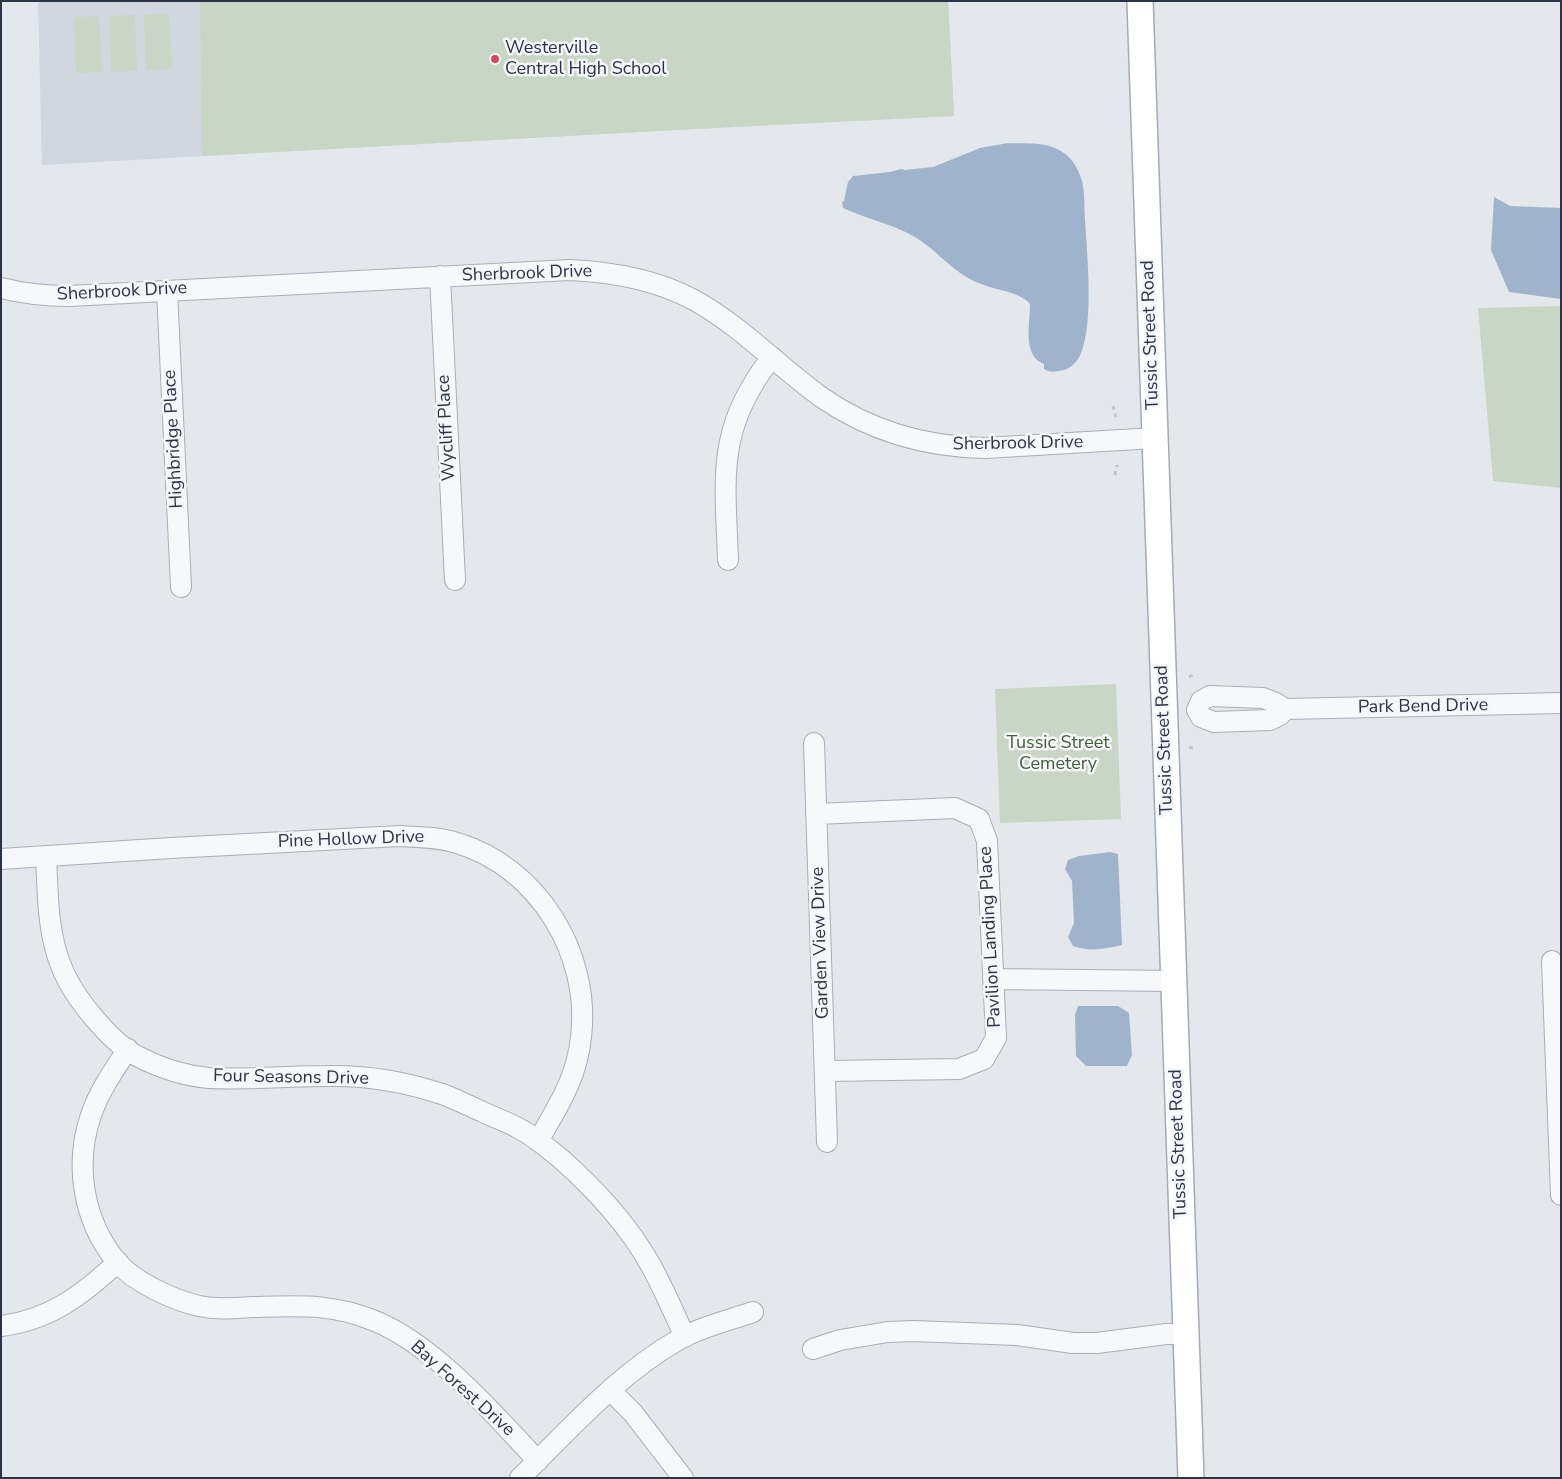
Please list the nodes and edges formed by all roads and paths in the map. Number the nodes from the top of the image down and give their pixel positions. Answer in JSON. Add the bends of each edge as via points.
{"nodes":[{"id":1,"x":1140,"y":1,"type":"edge"},
{"id":2,"x":440,"y":276,"type":"junction"},
{"id":3,"x":1,"y":288,"type":"edge"},
{"id":4,"x":166,"y":291,"type":"junction"},
{"id":5,"x":772,"y":357,"type":"junction"},
{"id":6,"x":1113,"y":406,"type":"dead end"},
{"id":7,"x":1116,"y":417,"type":"dead end"},
{"id":8,"x":1155,"y":438,"type":"junction"},
{"id":9,"x":1117,"y":465,"type":"dead end"},
{"id":10,"x":1115,"y":475,"type":"dead end"},
{"id":11,"x":728,"y":560,"type":"dead end"},
{"id":12,"x":455,"y":580,"type":"dead end"},
{"id":13,"x":181,"y":586,"type":"dead end"},
{"id":14,"x":1194,"y":674,"type":"dead end"},
{"id":15,"x":1188,"y":677,"type":"dead end"},
{"id":16,"x":1561,"y":704,"type":"edge"},
{"id":17,"x":1164,"y":710,"type":"junction"},
{"id":18,"x":814,"y":743,"type":"dead end"},
{"id":19,"x":1189,"y":747,"type":"dead end"},
{"id":20,"x":1194,"y":749,"type":"dead end"},
{"id":21,"x":816,"y":814,"type":"junction"},
{"id":22,"x":46,"y":857,"type":"junction"},
{"id":23,"x":1,"y":859,"type":"edge"},
{"id":24,"x":1552,"y":961,"type":"dead end"},
{"id":25,"x":993,"y":979,"type":"junction"},
{"id":26,"x":1173,"y":981,"type":"junction"},
{"id":27,"x":128,"y":1049,"type":"junction"},
{"id":28,"x":826,"y":1071,"type":"junction"},
{"id":29,"x":538,"y":1141,"type":"junction"},
{"id":30,"x":828,"y":1142,"type":"dead end"},
{"id":31,"x":1561,"y":1196,"type":"edge"},
{"id":32,"x":118,"y":1262,"type":"junction"},
{"id":33,"x":753,"y":1312,"type":"dead end"},
{"id":34,"x":1,"y":1326,"type":"edge"},
{"id":35,"x":1186,"y":1334,"type":"junction"},
{"id":36,"x":685,"y":1337,"type":"junction"},
{"id":37,"x":813,"y":1349,"type":"dead end"},
{"id":38,"x":610,"y":1390,"type":"junction"},
{"id":39,"x":538,"y":1460,"type":"junction"},
{"id":40,"x":520,"y":1478,"type":"edge"},
{"id":41,"x":683,"y":1478,"type":"edge"},
{"id":42,"x":1191,"y":1478,"type":"edge"}],
"edges":[{"from":1,"to":8,"type":"main road","name":"Tussic Street Road"},
{"from":2,"to":4,"type":"street","name":"Sherbrook Drive"},
{"from":2,"to":5,"type":"street","name":"Sherbrook Drive","via":[[570,270],[630,277],[658,284],[692,299],[723,318]]},
{"from":2,"to":12,"type":"street","name":"Wycliff Place"},
{"from":3,"to":4,"type":"street","name":"Sherbrook Drive","via":[[46,296]]},
{"from":4,"to":13,"type":"street","name":"Highbridge Place"},
{"from":5,"to":8,"type":"street","name":"Sherbrook Drive","via":[[845,412],[883,430],[933,444],[985,448]]},
{"from":5,"to":11,"type":"street","via":[[743,400],[727,450]]},
{"from":6,"to":7,"type":"path"},
{"from":8,"to":17,"type":"main road","name":"Tussic Street Road"},
{"from":9,"to":10,"type":"path"},
{"from":14,"to":15,"type":"path"},
{"from":16,"to":17,"type":"street","name":"Park Bend Drive","via":[[1284,709],[1263,698],[1210,696],[1200,701],[1197,710]]},
{"from":17,"to":26,"type":"main road","name":"Tussic Street Road"},
{"from":18,"to":21,"type":"street","name":"Garden View Drive"},
{"from":19,"to":20,"type":"path"},
{"from":21,"to":25,"type":"street","name":"Pavilion Landing Place","via":[[955,808],[979,819],[987,841]]},
{"from":21,"to":28,"type":"street","name":"Garden View Drive"},
{"from":22,"to":23,"type":"street","name":"Pine Hollow Drive"},
{"from":22,"to":27,"type":"street","name":"Four Seasons Drive","via":[[49,911],[62,968],[77,996],[97,1022]]},
{"from":22,"to":29,"type":"street","name":"Pine Hollow Drive","via":[[400,836],[456,842],[499,862],[539,897],[552,915],[565,937],[581,988],[583,1013],[575,1068],[568,1088]]},
{"from":24,"to":31,"type":"street"},
{"from":25,"to":26,"type":"street"},
{"from":25,"to":28,"type":"street","name":"Pavilion Landing Place","via":[[996,1038],[984,1059],[959,1068]]},
{"from":26,"to":35,"type":"main road","name":"Tussic Street Road"},
{"from":27,"to":29,"type":"street","name":"Four Seasons Drive","via":[[161,1066],[207,1078],[329,1076],[408,1085],[441,1094],[521,1129]]},
{"from":27,"to":32,"type":"street","name":"Bay Forest Drive","via":[[91,1115],[82,1159],[86,1199],[93,1220]]},
{"from":28,"to":30,"type":"street","name":"Garden View Drive"},
{"from":29,"to":36,"type":"street","name":"Four Seasons Drive","via":[[575,1171],[627,1229],[649,1264]]},
{"from":32,"to":34,"type":"street","via":[[59,1308],[37,1318]]},
{"from":32,"to":39,"type":"street","name":"Bay Forest Drive","via":[[158,1292],[200,1306],[323,1306],[375,1320],[397,1331],[441,1364]]},
{"from":33,"to":36,"type":"street"},
{"from":35,"to":37,"type":"street","via":[[1073,1343],[1017,1335],[888,1332],[840,1340]]},
{"from":35,"to":42,"type":"main road","name":"Tussic Street Road"},
{"from":36,"to":38,"type":"street"},
{"from":38,"to":39,"type":"street"},
{"from":38,"to":41,"type":"street","via":[[633,1413]]},
{"from":39,"to":40,"type":"street"}]}
